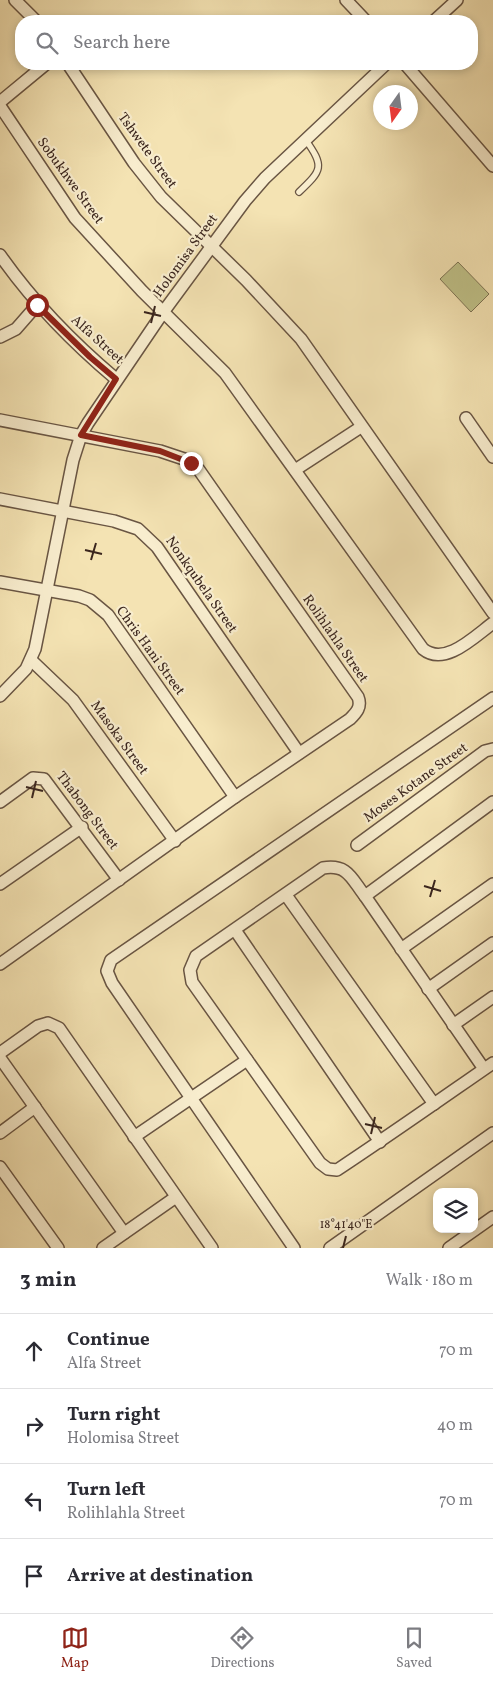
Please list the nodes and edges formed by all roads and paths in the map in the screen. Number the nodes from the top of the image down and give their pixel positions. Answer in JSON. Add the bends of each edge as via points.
{"nodes":[{"id":1,"x":15,"y":0,"type":"edge"},
{"id":2,"x":346,"y":0,"type":"edge"},
{"id":3,"x":453,"y":2,"type":"edge"},
{"id":4,"x":30,"y":15,"type":"edge"},
{"id":5,"x":360,"y":15,"type":"edge"},
{"id":6,"x":440,"y":15,"type":"edge"},
{"id":7,"x":39,"y":70,"type":"edge"},
{"id":8,"x":72,"y":70,"type":"edge"},
{"id":9,"x":380,"y":70,"type":"edge"},
{"id":10,"x":410,"y":70,"type":"edge"},
{"id":11,"x":0,"y":102,"type":"edge"},
{"id":12,"x":0,"y":106,"type":"edge"},
{"id":13,"x":305,"y":139,"type":"junction"},
{"id":14,"x":493,"y":166,"type":"edge"},
{"id":15,"x":299,"y":192,"type":"dead end"},
{"id":16,"x":211,"y":248,"type":"junction"},
{"id":17,"x":0,"y":255,"type":"edge"},
{"id":18,"x":37,"y":305,"type":"junction"},
{"id":19,"x":164,"y":311,"type":"junction"},
{"id":20,"x":0,"y":337,"type":"edge"},
{"id":21,"x":116,"y":379,"type":"junction"},
{"id":22,"x":466,"y":418,"type":"dead end"},
{"id":23,"x":0,"y":420,"type":"edge"},
{"id":24,"x":361,"y":427,"type":"junction"},
{"id":25,"x":81,"y":435,"type":"junction"},
{"id":26,"x":493,"y":457,"type":"edge"},
{"id":27,"x":295,"y":470,"type":"junction"},
{"id":28,"x":0,"y":500,"type":"edge"},
{"id":29,"x":64,"y":511,"type":"junction"},
{"id":30,"x":0,"y":582,"type":"edge"},
{"id":31,"x":48,"y":591,"type":"junction"},
{"id":32,"x":493,"y":613,"type":"edge"},
{"id":33,"x":493,"y":623,"type":"edge"},
{"id":34,"x":31,"y":660,"type":"junction"},
{"id":35,"x":0,"y":696,"type":"edge"},
{"id":36,"x":493,"y":698,"type":"edge"},
{"id":37,"x":493,"y":749,"type":"edge"},
{"id":38,"x":299,"y":753,"type":"junction"},
{"id":39,"x":235,"y":797,"type":"junction"},
{"id":40,"x":0,"y":802,"type":"edge"},
{"id":41,"x":493,"y":802,"type":"edge"},
{"id":42,"x":82,"y":827,"type":"junction"},
{"id":43,"x":175,"y":841,"type":"junction"},
{"id":44,"x":357,"y":845,"type":"dead end"},
{"id":45,"x":120,"y":880,"type":"junction"},
{"id":46,"x":0,"y":884,"type":"edge"},
{"id":47,"x":493,"y":884,"type":"edge"},
{"id":48,"x":286,"y":895,"type":"junction"},
{"id":49,"x":365,"y":896,"type":"junction"},
{"id":50,"x":235,"y":930,"type":"junction"},
{"id":51,"x":493,"y":943,"type":"edge"},
{"id":52,"x":400,"y":949,"type":"junction"},
{"id":53,"x":0,"y":964,"type":"edge"},
{"id":54,"x":428,"y":989,"type":"junction"},
{"id":55,"x":493,"y":997,"type":"edge"},
{"id":56,"x":454,"y":1025,"type":"junction"},
{"id":57,"x":0,"y":1054,"type":"edge"},
{"id":58,"x":0,"y":1058,"type":"edge"},
{"id":59,"x":246,"y":1060,"type":"junction"},
{"id":60,"x":488,"y":1066,"type":"edge"},
{"id":61,"x":190,"y":1099,"type":"junction"},
{"id":62,"x":434,"y":1104,"type":"junction"},
{"id":63,"x":35,"y":1107,"type":"junction"},
{"id":64,"x":0,"y":1132,"type":"edge"},
{"id":65,"x":134,"y":1137,"type":"junction"},
{"id":66,"x":491,"y":1140,"type":"edge"},
{"id":67,"x":380,"y":1142,"type":"junction"},
{"id":68,"x":0,"y":1167,"type":"edge"},
{"id":69,"x":176,"y":1197,"type":"junction"},
{"id":70,"x":493,"y":1217,"type":"edge"},
{"id":71,"x":124,"y":1233,"type":"junction"},
{"id":72,"x":58,"y":1248,"type":"edge"},
{"id":73,"x":103,"y":1248,"type":"edge"},
{"id":74,"x":212,"y":1248,"type":"edge"},
{"id":75,"x":294,"y":1248,"type":"edge"},
{"id":76,"x":330,"y":1248,"type":"edge"},
{"id":77,"x":449,"y":1248,"type":"edge"}],
"edges":[{"from":1,"to":4,"type":"street"},
{"from":2,"to":5,"type":"street"},
{"from":3,"to":6,"type":"street"},
{"from":7,"to":11,"type":"street"},
{"from":8,"to":16,"type":"street","name":"Tshwete Street","via":[[140,171]]},
{"from":9,"to":13,"type":"street","name":"Holomisa Street"},
{"from":10,"to":14,"type":"street"},
{"from":12,"to":19,"type":"street","name":"Sobukhwe Street","via":[[75,218]]},
{"from":13,"to":15,"type":"lane","via":[[317,155],[319,168]]},
{"from":13,"to":16,"type":"street","name":"Holomisa Street","via":[[264,178]]},
{"from":16,"to":19,"type":"street","name":"Holomisa Street"},
{"from":16,"to":24,"type":"street","name":"Tshwete Street","via":[[297,334]]},
{"from":17,"to":18,"type":"street","name":"Alfa Street"},
{"from":18,"to":20,"type":"street","via":[[16,329]]},
{"from":18,"to":21,"type":"street","name":"Alfa Street"},
{"from":19,"to":21,"type":"street","name":"Holomisa Street"},
{"from":19,"to":27,"type":"street","name":"Sobukhwe Street","via":[[225,373]]},
{"from":21,"to":25,"type":"street","name":"Holomisa Street"},
{"from":22,"to":26,"type":"street"},
{"from":23,"to":25,"type":"street","name":"Rolihlahla Street"},
{"from":24,"to":27,"type":"street"},
{"from":24,"to":32,"type":"street","name":"Tshwete Street"},
{"from":25,"to":29,"type":"street","name":"Holomisa Street"},
{"from":25,"to":38,"type":"street","name":"Rolihlahla Street","via":[[160,451],[184,459],[195,467],[358,698],[358,711],[350,719]]},
{"from":27,"to":33,"type":"street","name":"Sobukhwe Street","via":[[388,603],[426,651],[435,655],[449,654]]},
{"from":28,"to":29,"type":"street","name":"Nonkqubela Street"},
{"from":29,"to":31,"type":"street","name":"Holomisa Street"},
{"from":29,"to":38,"type":"street","name":"Nonkqubela Street","via":[[129,525],[150,538]]},
{"from":30,"to":31,"type":"street","name":"Chris Hani Street"},
{"from":31,"to":34,"type":"street","name":"Holomisa Street"},
{"from":31,"to":39,"type":"street","name":"Chris Hani Street","via":[[90,600],[108,615]]},
{"from":34,"to":35,"type":"street","name":"Holomisa Street"},
{"from":34,"to":43,"type":"street","name":"Masoka Street","via":[[73,700]]},
{"from":36,"to":61,"type":"street","via":[[111,960],[107,971],[112,983]]},
{"from":37,"to":44,"type":"street","name":"Moses Kotane Street","via":[[485,751]]},
{"from":38,"to":39,"type":"street","name":"Rolihlahla Street"},
{"from":39,"to":43,"type":"street","name":"Rolihlahla Street"},
{"from":40,"to":42,"type":"street","name":"Thabong Street","via":[[33,778],[41,777]]},
{"from":41,"to":49,"type":"street"},
{"from":42,"to":45,"type":"street","name":"Thabong Street"},
{"from":42,"to":46,"type":"street"},
{"from":43,"to":45,"type":"street","name":"Rolihlahla Street"},
{"from":45,"to":53,"type":"street","name":"Rolihlahla Street"},
{"from":47,"to":52,"type":"street"},
{"from":48,"to":49,"type":"street","via":[[323,868],[337,866]]},
{"from":48,"to":50,"type":"street"},
{"from":48,"to":62,"type":"street"},
{"from":49,"to":52,"type":"street"},
{"from":50,"to":59,"type":"street","via":[[196,956],[190,970],[192,982]]},
{"from":50,"to":67,"type":"street"},
{"from":51,"to":54,"type":"street"},
{"from":52,"to":54,"type":"street"},
{"from":54,"to":56,"type":"street"},
{"from":55,"to":56,"type":"street"},
{"from":56,"to":60,"type":"street"},
{"from":57,"to":65,"type":"street","via":[[38,1026],[48,1023],[59,1028]]},
{"from":58,"to":63,"type":"street"},
{"from":59,"to":61,"type":"street"},
{"from":59,"to":67,"type":"street","via":[[320,1163],[328,1169],[337,1170]]},
{"from":60,"to":62,"type":"street"},
{"from":61,"to":65,"type":"street"},
{"from":61,"to":75,"type":"street"},
{"from":62,"to":67,"type":"street"},
{"from":63,"to":64,"type":"street"},
{"from":63,"to":71,"type":"street"},
{"from":65,"to":69,"type":"street"},
{"from":66,"to":76,"type":"street"},
{"from":68,"to":72,"type":"street"},
{"from":69,"to":71,"type":"street"},
{"from":69,"to":74,"type":"street"},
{"from":70,"to":77,"type":"street"},
{"from":71,"to":73,"type":"street"}]}
